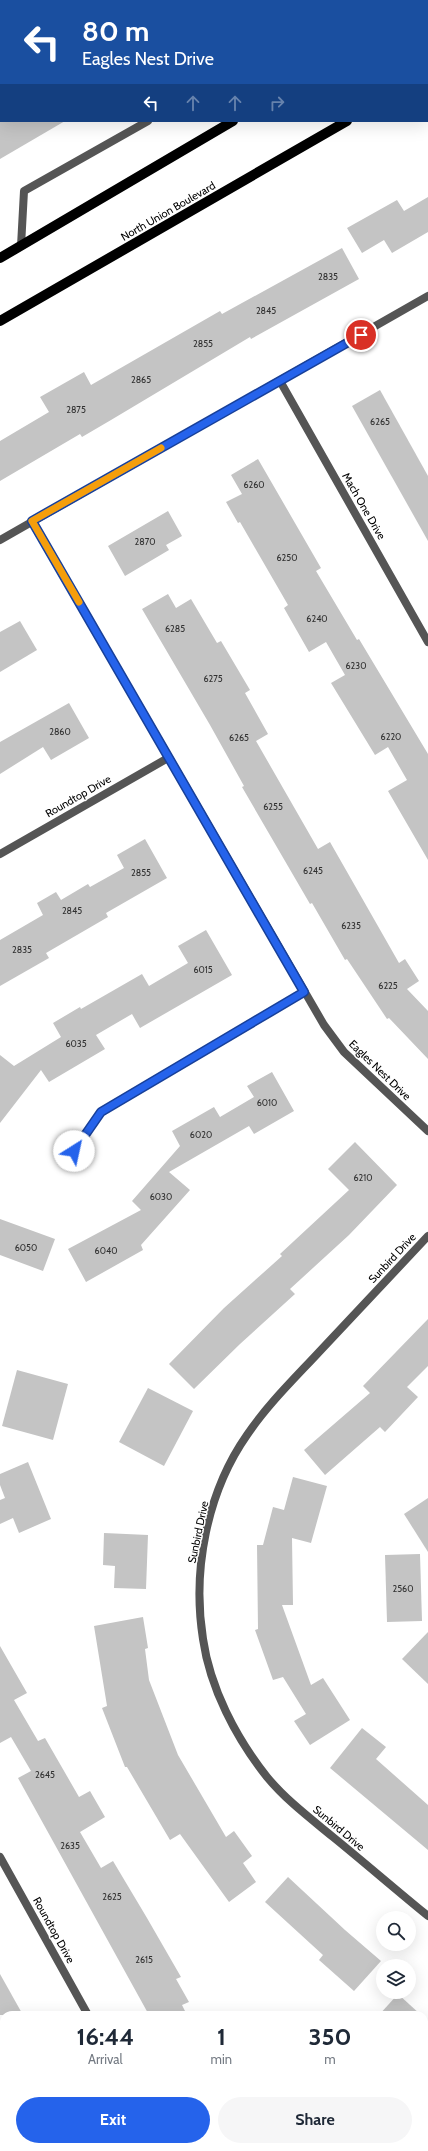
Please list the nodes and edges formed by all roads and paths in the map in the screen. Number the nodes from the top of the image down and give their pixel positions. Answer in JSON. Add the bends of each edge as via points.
{"nodes":[{"id":1,"x":146,"y":122,"type":"edge"},
{"id":2,"x":231,"y":122,"type":"edge"},
{"id":3,"x":345,"y":122,"type":"edge"},
{"id":4,"x":20,"y":246,"type":"junction"},
{"id":5,"x":0,"y":258,"type":"edge"},
{"id":6,"x":428,"y":296,"type":"edge"},
{"id":7,"x":0,"y":321,"type":"edge"},
{"id":8,"x":280,"y":381,"type":"junction"},
{"id":9,"x":32,"y":521,"type":"junction"},
{"id":10,"x":0,"y":540,"type":"edge"},
{"id":11,"x":428,"y":642,"type":"edge"},
{"id":12,"x":168,"y":758,"type":"junction"},
{"id":13,"x":0,"y":854,"type":"edge"},
{"id":14,"x":304,"y":992,"type":"junction"},
{"id":15,"x":428,"y":1131,"type":"edge"},
{"id":16,"x":74,"y":1151,"type":"dead end"},
{"id":17,"x":428,"y":1236,"type":"edge"},
{"id":18,"x":0,"y":1857,"type":"edge"},
{"id":19,"x":428,"y":1916,"type":"edge"},
{"id":20,"x":86,"y":2011,"type":"edge"}],
"edges":[{"from":1,"to":4,"type":"street","via":[[24,191]]},
{"from":2,"to":4,"type":"main road"},
{"from":3,"to":7,"type":"main road","name":"North Union Boulevard"},
{"from":4,"to":5,"type":"main road"},
{"from":6,"to":8,"type":"street"},
{"from":8,"to":9,"type":"street"},
{"from":8,"to":11,"type":"street","name":"Mach One Drive"},
{"from":9,"to":10,"type":"street"},
{"from":9,"to":12,"type":"street","name":"Eagles Nest Drive"},
{"from":12,"to":13,"type":"street","name":"Roundtop Drive"},
{"from":12,"to":14,"type":"street","name":"Eagles Nest Drive"},
{"from":14,"to":15,"type":"street","name":"Eagles Nest Drive","via":[[344,1052]]},
{"from":14,"to":16,"type":"street","via":[[101,1112]]},
{"from":17,"to":19,"type":"street","name":"Sunbird Drive","via":[[277,1397],[247,1435],[228,1470],[212,1509],[202,1556],[199,1598],[203,1640],[213,1678],[229,1717],[247,1750],[290,1801]]},
{"from":18,"to":20,"type":"street","name":"Roundtop Drive"}]}
